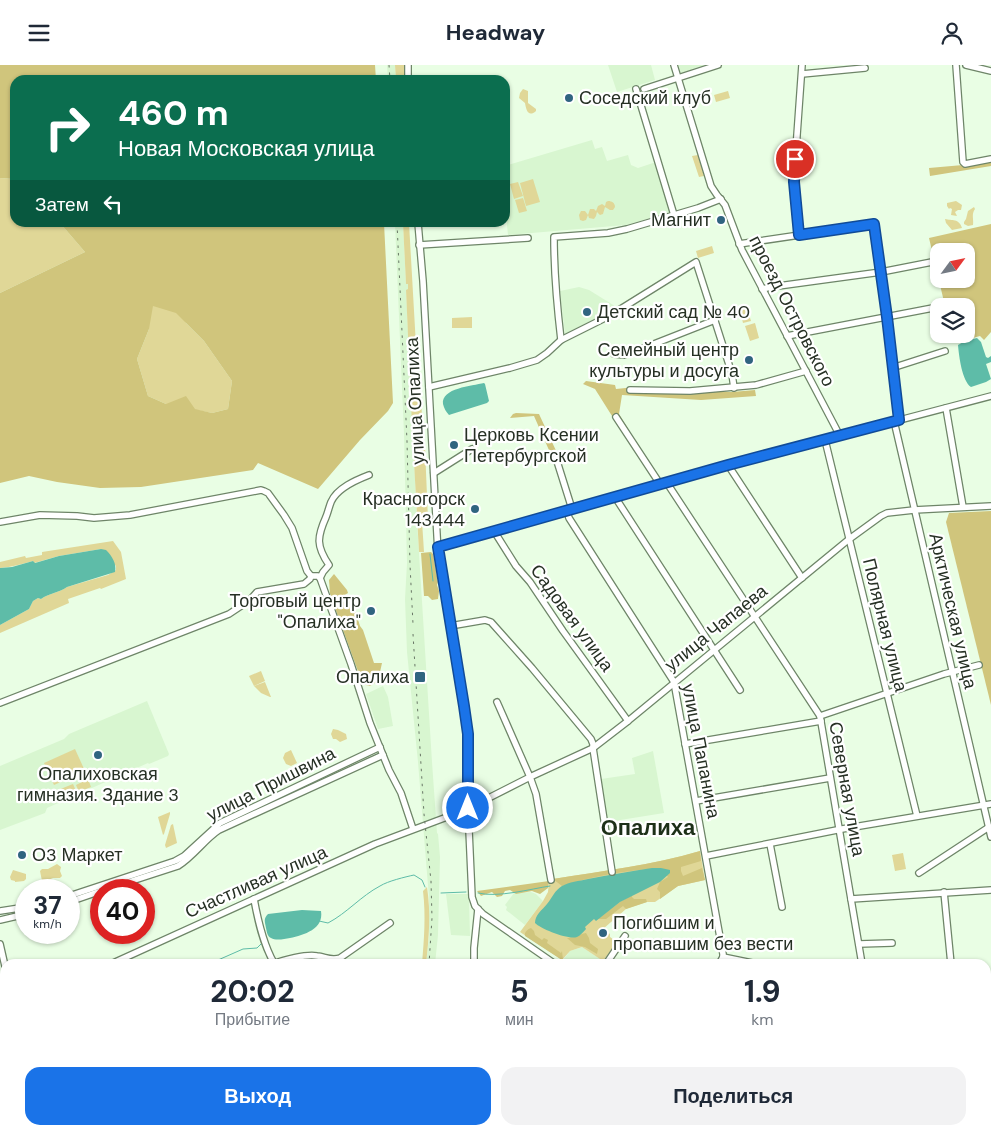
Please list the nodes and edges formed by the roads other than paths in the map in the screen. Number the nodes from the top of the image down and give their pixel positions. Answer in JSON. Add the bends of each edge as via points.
{"nodes":[{"id":1,"x":674,"y":65,"type":"edge"},
{"id":2,"x":718,"y":65,"type":"edge"},
{"id":3,"x":802,"y":65,"type":"edge"},
{"id":4,"x":956,"y":65,"type":"edge"},
{"id":5,"x":966,"y":65,"type":"edge"},
{"id":6,"x":865,"y":68,"type":"dead end"},
{"id":7,"x":991,"y":71,"type":"edge"},
{"id":8,"x":802,"y":74,"type":"junction"},
{"id":9,"x":678,"y":78,"type":"junction"},
{"id":10,"x":636,"y":89,"type":"dead end"},
{"id":11,"x":644,"y":89,"type":"dead end"},
{"id":12,"x":991,"y":159,"type":"edge"},
{"id":13,"x":721,"y":199,"type":"junction"},
{"id":14,"x":674,"y":215,"type":"junction"},
{"id":15,"x":418,"y":227,"type":"edge"},
{"id":16,"x":799,"y":235,"type":"junction"},
{"id":17,"x":528,"y":238,"type":"dead end"},
{"id":18,"x":739,"y":244,"type":"junction"},
{"id":19,"x":419,"y":245,"type":"junction"},
{"id":20,"x":930,"y":261,"type":"edge"},
{"id":21,"x":881,"y":272,"type":"junction"},
{"id":22,"x":762,"y":289,"type":"junction"},
{"id":23,"x":930,"y":309,"type":"edge"},
{"id":24,"x":887,"y":317,"type":"junction"},
{"id":25,"x":715,"y":319,"type":"junction"},
{"id":26,"x":787,"y":336,"type":"junction"},
{"id":27,"x":561,"y":340,"type":"junction"},
{"id":28,"x":945,"y":351,"type":"dead end"},
{"id":29,"x":614,"y":354,"type":"dead end"},
{"id":30,"x":892,"y":368,"type":"junction"},
{"id":31,"x":806,"y":371,"type":"junction"},
{"id":32,"x":429,"y":387,"type":"junction"},
{"id":33,"x":734,"y":388,"type":"junction"},
{"id":34,"x":630,"y":390,"type":"dead end"},
{"id":35,"x":991,"y":396,"type":"edge"},
{"id":36,"x":946,"y":408,"type":"junction"},
{"id":37,"x":616,"y":417,"type":"dead end"},
{"id":38,"x":896,"y":421,"type":"junction"},
{"id":39,"x":840,"y":436,"type":"junction"},
{"id":40,"x":824,"y":440,"type":"junction"},
{"id":41,"x":472,"y":449,"type":"dead end"},
{"id":42,"x":556,"y":458,"type":"dead end"},
{"id":43,"x":728,"y":465,"type":"junction"},
{"id":44,"x":434,"y":473,"type":"junction"},
{"id":45,"x":369,"y":475,"type":"dead end"},
{"id":46,"x":667,"y":483,"type":"junction"},
{"id":47,"x":660,"y":484,"type":"junction"},
{"id":48,"x":615,"y":497,"type":"junction"},
{"id":49,"x":991,"y":506,"type":"edge"},
{"id":50,"x":963,"y":507,"type":"junction"},
{"id":51,"x":914,"y":509,"type":"junction"},
{"id":52,"x":570,"y":510,"type":"junction"},
{"id":53,"x":0,"y":522,"type":"edge"},
{"id":54,"x":494,"y":531,"type":"junction"},
{"id":55,"x":848,"y":540,"type":"junction"},
{"id":56,"x":438,"y":547,"type":"junction"},
{"id":57,"x":316,"y":577,"type":"junction"},
{"id":58,"x":802,"y":578,"type":"junction"},
{"id":59,"x":754,"y":616,"type":"junction"},
{"id":60,"x":450,"y":626,"type":"junction"},
{"id":61,"x":714,"y":650,"type":"junction"},
{"id":62,"x":979,"y":665,"type":"dead end"},
{"id":63,"x":952,"y":672,"type":"junction"},
{"id":64,"x":674,"y":682,"type":"junction"},
{"id":65,"x":740,"y":690,"type":"dead end"},
{"id":66,"x":887,"y":693,"type":"junction"},
{"id":67,"x":496,"y":702,"type":"dead end"},
{"id":68,"x":0,"y":703,"type":"edge"},
{"id":69,"x":820,"y":719,"type":"junction"},
{"id":70,"x":628,"y":721,"type":"junction"},
{"id":71,"x":685,"y":744,"type":"junction"},
{"id":72,"x":380,"y":747,"type":"junction"},
{"id":73,"x":593,"y":748,"type":"junction"},
{"id":74,"x":383,"y":755,"type":"junction"},
{"id":75,"x":530,"y":777,"type":"junction"},
{"id":76,"x":830,"y":778,"type":"junction"},
{"id":77,"x":696,"y":801,"type":"junction"},
{"id":78,"x":991,"y":804,"type":"edge"},
{"id":79,"x":983,"y":806,"type":"junction"},
{"id":80,"x":468,"y":808,"type":"junction"},
{"id":81,"x":917,"y":816,"type":"junction"},
{"id":82,"x":988,"y":827,"type":"junction"},
{"id":83,"x":413,"y":829,"type":"junction"},
{"id":84,"x":838,"y":829,"type":"junction"},
{"id":85,"x":991,"y":837,"type":"edge"},
{"id":86,"x":770,"y":844,"type":"junction"},
{"id":87,"x":706,"y":856,"type":"junction"},
{"id":88,"x":612,"y":872,"type":"dead end"},
{"id":89,"x":919,"y":873,"type":"dead end"},
{"id":90,"x":137,"y":879,"type":"edge"},
{"id":91,"x":551,"y":881,"type":"dead end"},
{"id":92,"x":991,"y":889,"type":"edge"},
{"id":93,"x":80,"y":891,"type":"edge"},
{"id":94,"x":944,"y":892,"type":"junction"},
{"id":95,"x":254,"y":899,"type":"junction"},
{"id":96,"x":851,"y":899,"type":"junction"},
{"id":97,"x":782,"y":907,"type":"dead end"},
{"id":98,"x":15,"y":909,"type":"edge"},
{"id":99,"x":478,"y":909,"type":"junction"},
{"id":100,"x":0,"y":911,"type":"edge"},
{"id":101,"x":15,"y":917,"type":"edge"},
{"id":102,"x":0,"y":920,"type":"edge"},
{"id":103,"x":390,"y":923,"type":"dead end"},
{"id":104,"x":625,"y":936,"type":"dead end"},
{"id":105,"x":892,"y":943,"type":"dead end"},
{"id":106,"x":0,"y":944,"type":"edge"},
{"id":107,"x":859,"y":944,"type":"junction"},
{"id":108,"x":723,"y":957,"type":"joint"},
{"id":109,"x":3,"y":959,"type":"edge"},
{"id":110,"x":123,"y":959,"type":"edge"},
{"id":111,"x":271,"y":959,"type":"edge"},
{"id":112,"x":294,"y":959,"type":"edge"},
{"id":113,"x":330,"y":959,"type":"edge"},
{"id":114,"x":337,"y":959,"type":"edge"},
{"id":115,"x":474,"y":959,"type":"edge"},
{"id":116,"x":548,"y":959,"type":"edge"},
{"id":117,"x":609,"y":959,"type":"edge"},
{"id":118,"x":733,"y":959,"type":"edge"},
{"id":119,"x":861,"y":959,"type":"edge"},
{"id":120,"x":951,"y":959,"type":"edge"}],
"edges":[{"from":1,"to":9,"type":"street","name":"проезд Островского"},
{"from":2,"to":9,"type":"street"},
{"from":3,"to":8,"type":"street"},
{"from":4,"to":12,"type":"street","via":[[964,164]]},
{"from":5,"to":7,"type":"street"},
{"from":6,"to":8,"type":"street"},
{"from":8,"to":16,"type":"street","via":[[794,177]]},
{"from":9,"to":11,"type":"street"},
{"from":9,"to":13,"type":"street","name":"проезд Островского","via":[[711,186]]},
{"from":10,"to":14,"type":"street"},
{"from":13,"to":14,"type":"street"},
{"from":13,"to":18,"type":"street","name":"проезд Островского"},
{"from":14,"to":27,"type":"street","via":[[608,233],[554,237]]},
{"from":15,"to":19,"type":"street","name":"улица Опалиха"},
{"from":16,"to":18,"type":"street"},
{"from":16,"to":21,"type":"street","name":"Арктическая улица","via":[[874,224]]},
{"from":17,"to":19,"type":"street"},
{"from":18,"to":22,"type":"street","name":"проезд Островского"},
{"from":19,"to":32,"type":"street","name":"улица Опалиха"},
{"from":20,"to":21,"type":"street"},
{"from":21,"to":22,"type":"street"},
{"from":21,"to":24,"type":"street","name":"Арктическая улица"},
{"from":22,"to":26,"type":"street","name":"проезд Островского"},
{"from":23,"to":24,"type":"street"},
{"from":24,"to":26,"type":"street"},
{"from":24,"to":30,"type":"street","name":"Арктическая улица"},
{"from":25,"to":27,"type":"street","via":[[696,263],[611,315]]},
{"from":25,"to":29,"type":"street","via":[[636,351]]},
{"from":25,"to":33,"type":"street"},
{"from":26,"to":31,"type":"street","name":"проезд Островского"},
{"from":27,"to":32,"type":"street","via":[[537,360]]},
{"from":28,"to":30,"type":"street"},
{"from":30,"to":38,"type":"street","name":"Арктическая улица"},
{"from":31,"to":33,"type":"street"},
{"from":31,"to":39,"type":"street","name":"проезд Островского"},
{"from":32,"to":44,"type":"street","name":"улица Опалиха"},
{"from":33,"to":34,"type":"street"},
{"from":35,"to":36,"type":"street"},
{"from":36,"to":38,"type":"street"},
{"from":36,"to":50,"type":"street"},
{"from":37,"to":47,"type":"street"},
{"from":38,"to":39,"type":"street"},
{"from":38,"to":51,"type":"street","name":"Арктическая улица"},
{"from":39,"to":40,"type":"street"},
{"from":40,"to":43,"type":"street"},
{"from":40,"to":55,"type":"street","name":"Полярная улица"},
{"from":41,"to":44,"type":"street"},
{"from":42,"to":52,"type":"street","name":"улица Папанина"},
{"from":43,"to":46,"type":"street"},
{"from":43,"to":58,"type":"street"},
{"from":44,"to":56,"type":"street","name":"улица Опалиха"},
{"from":45,"to":57,"type":"street","via":[[350,483],[331,502],[318,539],[329,565]]},
{"from":46,"to":47,"type":"street"},
{"from":46,"to":59,"type":"street","name":"Северная улица"},
{"from":47,"to":48,"type":"street"},
{"from":48,"to":52,"type":"street"},
{"from":48,"to":61,"type":"street"},
{"from":49,"to":50,"type":"street","name":"улица Чапаева"},
{"from":50,"to":51,"type":"street","name":"улица Чапаева"},
{"from":51,"to":55,"type":"street","name":"улица Чапаева","via":[[881,515]]},
{"from":51,"to":63,"type":"street","name":"Арктическая улица"},
{"from":52,"to":54,"type":"street"},
{"from":52,"to":64,"type":"street","name":"улица Папанина","via":[[569,518]]},
{"from":53,"to":57,"type":"street","via":[[40,515],[94,518],[130,515],[261,490],[268,493],[284,515],[308,571]]},
{"from":54,"to":56,"type":"street"},
{"from":54,"to":70,"type":"street","name":"Садовая улица"},
{"from":55,"to":58,"type":"street","name":"улица Чапаева"},
{"from":55,"to":66,"type":"street","name":"Полярная улица"},
{"from":56,"to":60,"type":"street","name":"улица Опалиха"},
{"from":57,"to":68,"type":"street","via":[[304,584],[257,592],[229,615]]},
{"from":57,"to":72,"type":"street"},
{"from":58,"to":59,"type":"street","name":"улица Чапаева"},
{"from":59,"to":61,"type":"street","name":"улица Чапаева"},
{"from":59,"to":69,"type":"street","name":"Северная улица"},
{"from":60,"to":73,"type":"street","via":[[485,619],[491,622],[591,739]]},
{"from":60,"to":80,"type":"street","name":"улица Опалиха","via":[[468,734]]},
{"from":61,"to":64,"type":"street","name":"улица Чапаева"},
{"from":61,"to":65,"type":"street"},
{"from":62,"to":63,"type":"street"},
{"from":63,"to":66,"type":"street"},
{"from":63,"to":79,"type":"street","name":"Арктическая улица"},
{"from":64,"to":70,"type":"street","name":"улица Чапаева"},
{"from":64,"to":71,"type":"street","name":"улица Папанина"},
{"from":66,"to":69,"type":"street"},
{"from":66,"to":81,"type":"street","name":"Полярная улица"},
{"from":67,"to":75,"type":"street"},
{"from":69,"to":71,"type":"street"},
{"from":69,"to":76,"type":"street","name":"Северная улица"},
{"from":70,"to":73,"type":"street","name":"улица Чапаева"},
{"from":71,"to":77,"type":"street","name":"улица Папанина"},
{"from":72,"to":74,"type":"street"},
{"from":72,"to":93,"type":"street","name":"улица Пришвина","via":[[220,823],[184,856],[174,861]]},
{"from":73,"to":75,"type":"street","name":"улица Чапаева"},
{"from":73,"to":88,"type":"street"},
{"from":74,"to":83,"type":"street"},
{"from":74,"to":90,"type":"street","via":[[219,830],[178,866]]},
{"from":75,"to":80,"type":"street","name":"улица Чапаева"},
{"from":75,"to":91,"type":"street","via":[[536,794]]},
{"from":76,"to":77,"type":"street"},
{"from":76,"to":84,"type":"street","name":"Северная улица"},
{"from":77,"to":87,"type":"street","name":"улица Папанина"},
{"from":78,"to":79,"type":"street"},
{"from":79,"to":81,"type":"street"},
{"from":79,"to":82,"type":"street","name":"Арктическая улица"},
{"from":80,"to":83,"type":"street","name":"Счастливая улица"},
{"from":80,"to":99,"type":"street","name":"улица Опалиха","via":[[472,897]]},
{"from":81,"to":84,"type":"street"},
{"from":82,"to":85,"type":"street","name":"Арктическая улица"},
{"from":82,"to":89,"type":"street"},
{"from":83,"to":95,"type":"street","name":"Счастливая улица"},
{"from":84,"to":86,"type":"street"},
{"from":84,"to":96,"type":"street","name":"Северная улица"},
{"from":86,"to":87,"type":"street"},
{"from":86,"to":97,"type":"street"},
{"from":87,"to":108,"type":"street","name":"улица Папанина"},
{"from":92,"to":94,"type":"street"},
{"from":94,"to":96,"type":"street"},
{"from":94,"to":120,"type":"street"},
{"from":95,"to":110,"type":"street","name":"Счастливая улица"},
{"from":95,"to":111,"type":"street"},
{"from":96,"to":107,"type":"street","name":"Северная улица"},
{"from":98,"to":100,"type":"street"},
{"from":99,"to":115,"type":"street","name":"улица Опалиха"},
{"from":99,"to":116,"type":"street"},
{"from":101,"to":102,"type":"street"},
{"from":103,"to":114,"type":"street"},
{"from":104,"to":117,"type":"street"},
{"from":105,"to":107,"type":"street"},
{"from":106,"to":109,"type":"street"},
{"from":107,"to":119,"type":"street","name":"Северная улица"},
{"from":108,"to":118,"type":"street"},
{"from":112,"to":113,"type":"street","via":[[315,955]]}]}
